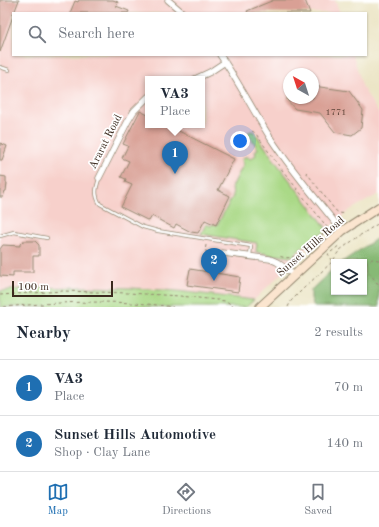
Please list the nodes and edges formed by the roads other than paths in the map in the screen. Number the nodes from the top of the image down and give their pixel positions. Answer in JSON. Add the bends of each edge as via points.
{"nodes":[{"id":1,"x":168,"y":0,"type":"edge"},
{"id":2,"x":182,"y":12,"type":"edge"},
{"id":3,"x":221,"y":56,"type":"edge"},
{"id":4,"x":225,"y":62,"type":"junction"},
{"id":5,"x":0,"y":67,"type":"edge"},
{"id":6,"x":9,"y":70,"type":"dead end"},
{"id":7,"x":201,"y":76,"type":"edge"},
{"id":8,"x":145,"y":100,"type":"edge"},
{"id":9,"x":99,"y":178,"type":"joint"},
{"id":10,"x":379,"y":207,"type":"edge"},
{"id":11,"x":342,"y":232,"type":"junction"},
{"id":12,"x":0,"y":236,"type":"edge"},
{"id":13,"x":47,"y":238,"type":"dead end"},
{"id":14,"x":220,"y":253,"type":"road end"},
{"id":15,"x":250,"y":256,"type":"junction"},
{"id":16,"x":294,"y":276,"type":"junction"},
{"id":17,"x":260,"y":307,"type":"edge"}],
"edges":[{"from":1,"to":2,"type":"street"},
{"from":3,"to":4,"type":"street"},
{"from":4,"to":7,"type":"street"},
{"from":4,"to":11,"type":"street","via":[[277,148]]},
{"from":5,"to":6,"type":"lane"},
{"from":8,"to":9,"type":"street","name":"Ararat Road","via":[[128,121]]},
{"from":9,"to":15,"type":"lane","via":[[96,194],[100,204],[143,227],[158,232],[251,246]]},
{"from":10,"to":11,"type":"main road","name":"Sunset Hills Road"},
{"from":11,"to":16,"type":"main road","name":"Sunset Hills Road"},
{"from":12,"to":13,"type":"lane","via":[[14,232]]},
{"from":14,"to":15,"type":"street"},
{"from":15,"to":16,"type":"street","via":[[273,260]]},
{"from":16,"to":17,"type":"main road","name":"Sunset Hills Road"}]}
